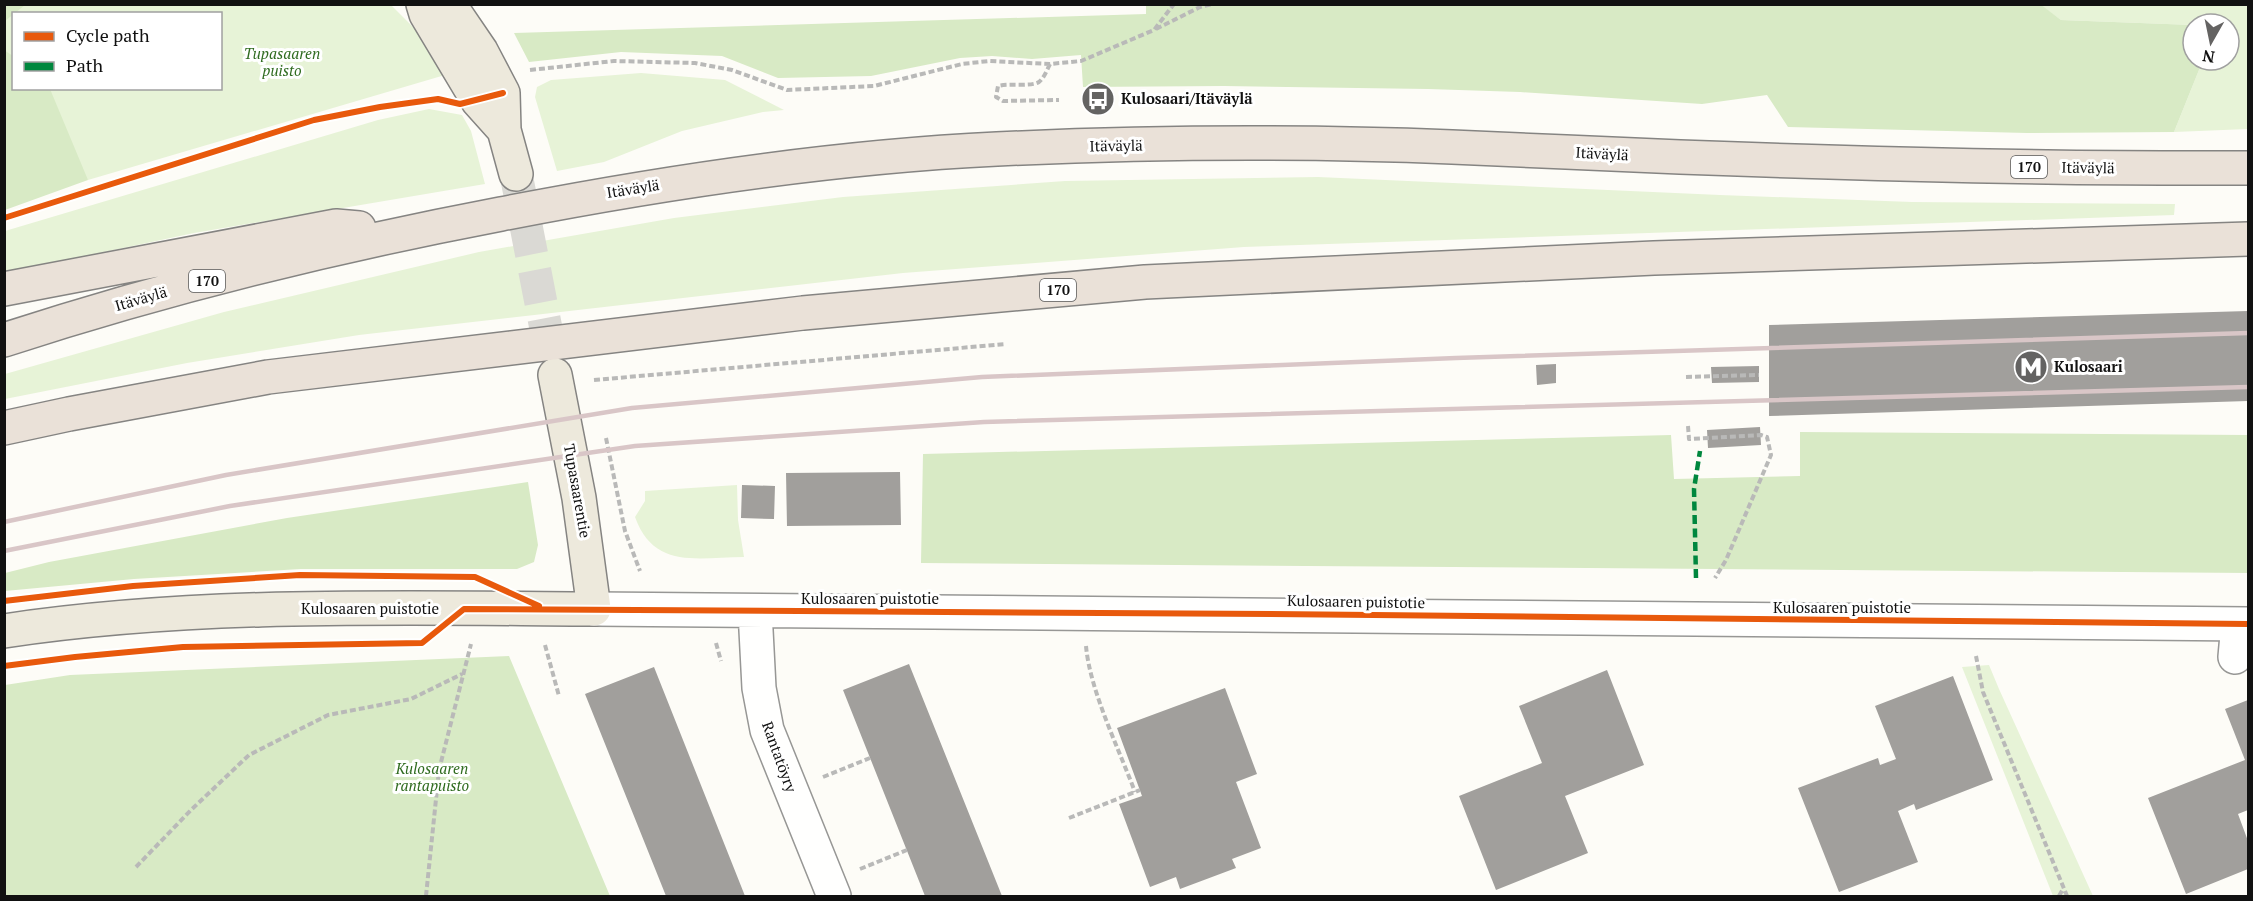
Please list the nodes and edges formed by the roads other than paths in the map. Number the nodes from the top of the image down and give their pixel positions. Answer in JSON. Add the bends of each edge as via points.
{"nodes":[{"id":1,"x":423,"y":4,"type":"edge"},
{"id":2,"x":449,"y":4,"type":"edge"},
{"id":3,"x":504,"y":130,"type":"junction"},
{"id":4,"x":2248,"y":168,"type":"edge"},
{"id":5,"x":516,"y":174,"type":"tunnel mouth"},
{"id":6,"x":411,"y":231,"type":"junction"},
{"id":7,"x":2248,"y":238,"type":"edge"},
{"id":8,"x":4,"y":289,"type":"edge"},
{"id":9,"x":4,"y":340,"type":"edge"},
{"id":10,"x":555,"y":375,"type":"tunnel mouth"},
{"id":11,"x":4,"y":429,"type":"edge"},
{"id":12,"x":594,"y":609,"type":"junction"},
{"id":13,"x":755,"y":611,"type":"junction"},
{"id":14,"x":2243,"y":624,"type":"edge"},
{"id":15,"x":4,"y":631,"type":"edge"},
{"id":16,"x":2235,"y":657,"type":"dead end"},
{"id":17,"x":834,"y":897,"type":"edge"}],
"edges":[{"from":1,"to":3,"type":"main road","via":[[478,101]]},
{"from":2,"to":3,"type":"main road","via":[[496,76],[503,93]]},
{"from":3,"to":5,"type":"main road"},
{"from":4,"to":6,"type":"highway","name":"Itäväylä","number":"170","via":[[1844,163],[1289,144],[1006,149],[779,167],[606,193]]},
{"from":6,"to":8,"type":"highway","via":[[336,226]]},
{"from":6,"to":9,"type":"highway","name":"Itäväylä","number":"170","via":[[246,270]]},
{"from":7,"to":11,"type":"highway","number":"170","via":[[1654,258],[1145,282],[803,313],[279,376]]},
{"from":10,"to":12,"type":"main road","name":"Tupasaarentie","via":[[579,498]]},
{"from":12,"to":13,"type":"street","name":"Kulosaaren puistotie"},
{"from":12,"to":15,"type":"main road","name":"Kulosaaren puistotie","via":[[286,609],[104,619]]},
{"from":13,"to":14,"type":"street","name":"Kulosaaren puistotie"},
{"from":13,"to":17,"type":"street","name":"Rantatöyry","via":[[759,688],[767,730]]},
{"from":14,"to":16,"type":"street"}]}
